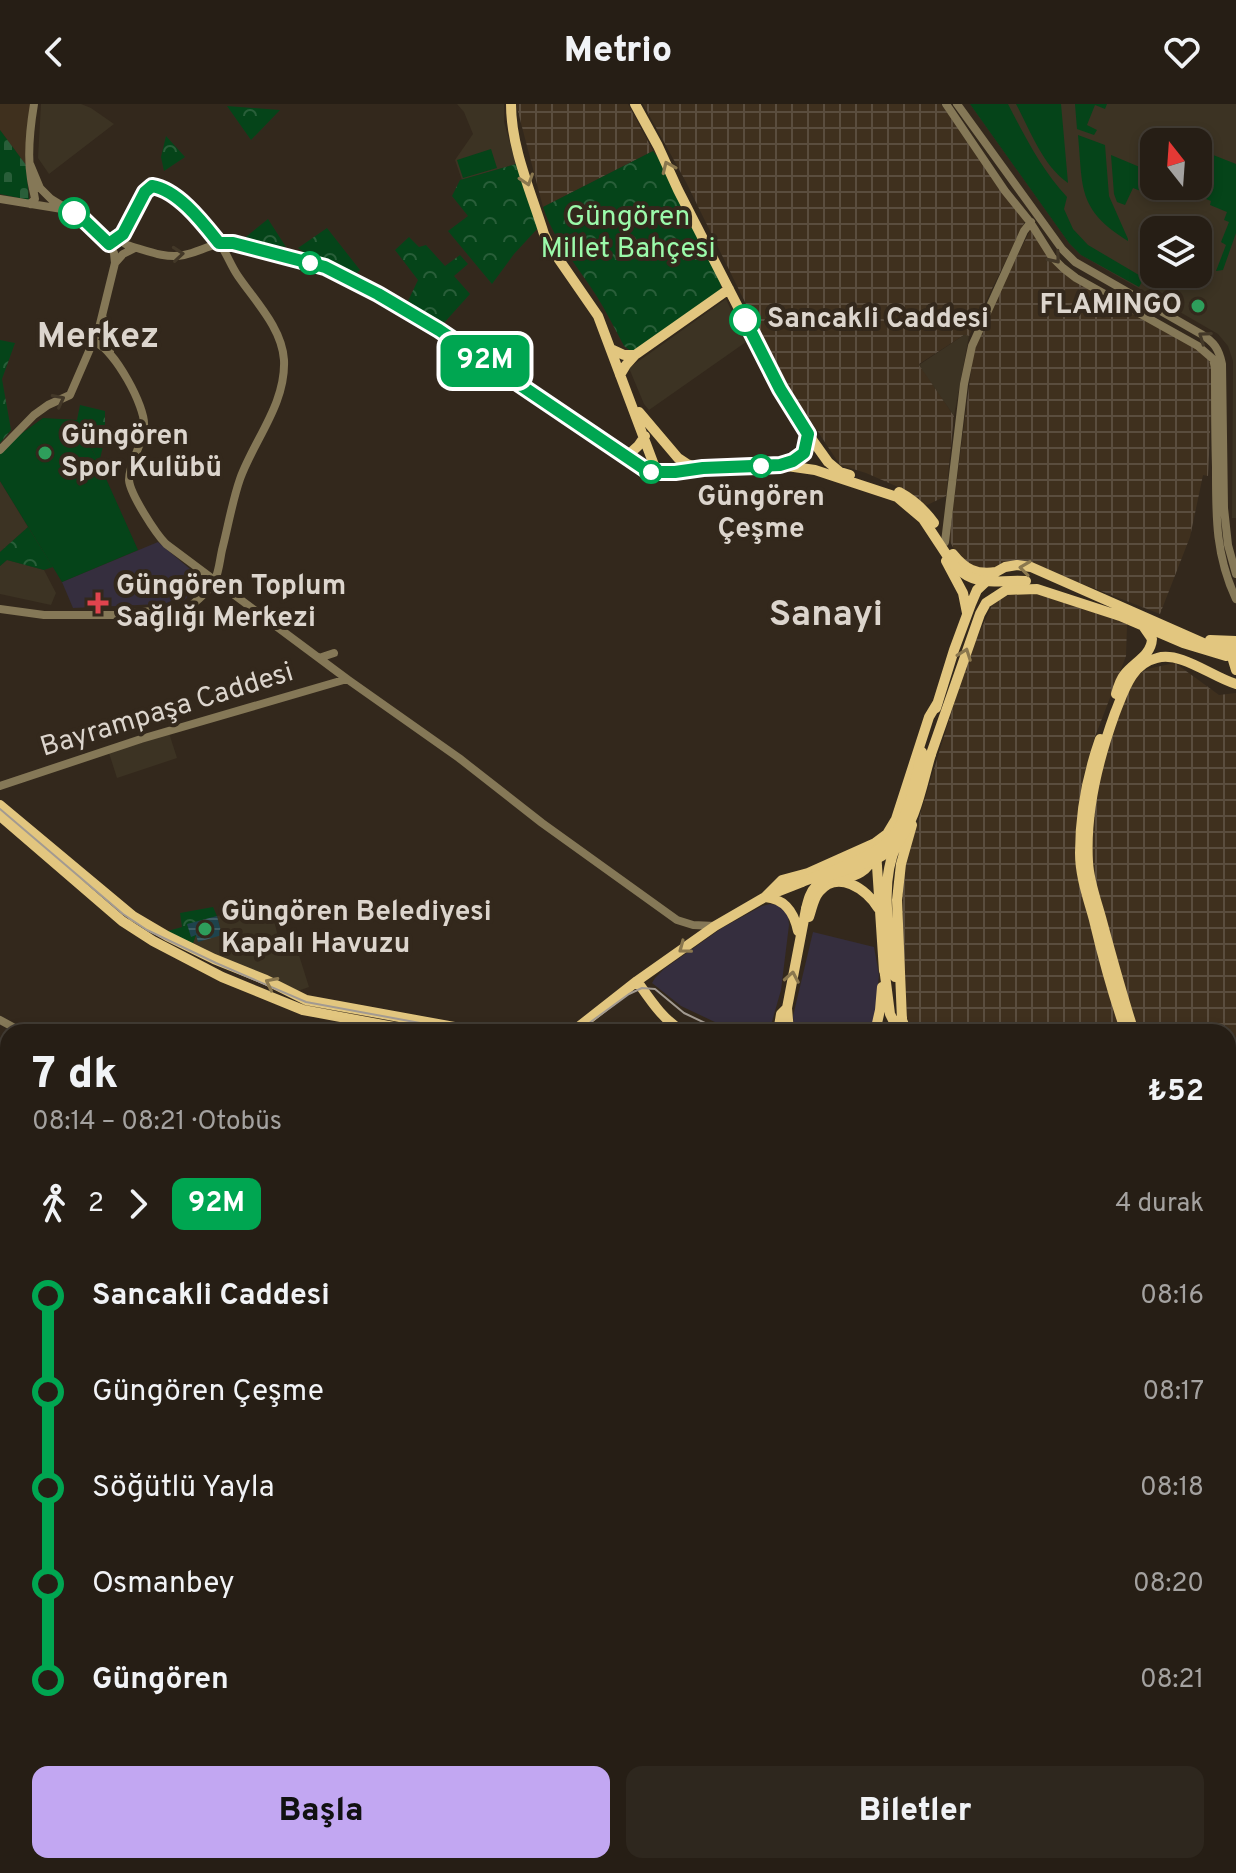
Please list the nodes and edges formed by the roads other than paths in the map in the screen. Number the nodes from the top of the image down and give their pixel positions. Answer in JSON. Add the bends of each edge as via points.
{"nodes":[{"id":1,"x":511,"y":104,"type":"edge"},
{"id":2,"x":635,"y":104,"type":"edge"},
{"id":3,"x":946,"y":104,"type":"edge"},
{"id":4,"x":957,"y":104,"type":"edge"},
{"id":5,"x":34,"y":105,"type":"edge"},
{"id":6,"x":30,"y":164,"type":"junction"},
{"id":7,"x":0,"y":199,"type":"edge"},
{"id":8,"x":30,"y":204,"type":"junction"},
{"id":9,"x":70,"y":211,"type":"junction"},
{"id":10,"x":1034,"y":219,"type":"junction"},
{"id":11,"x":123,"y":234,"type":"junction"},
{"id":12,"x":219,"y":243,"type":"junction"},
{"id":13,"x":109,"y":244,"type":"junction"},
{"id":14,"x":136,"y":247,"type":"junction"},
{"id":15,"x":115,"y":263,"type":"junction"},
{"id":16,"x":729,"y":289,"type":"junction"},
{"id":17,"x":103,"y":312,"type":"junction"},
{"id":18,"x":90,"y":346,"type":"junction"},
{"id":19,"x":611,"y":349,"type":"junction"},
{"id":20,"x":635,"y":355,"type":"junction"},
{"id":21,"x":112,"y":356,"type":"junction"},
{"id":22,"x":620,"y":375,"type":"junction"},
{"id":23,"x":627,"y":394,"type":"junction"},
{"id":24,"x":808,"y":434,"type":"junction"},
{"id":25,"x":645,"y":436,"type":"junction"},
{"id":26,"x":0,"y":450,"type":"edge"},
{"id":27,"x":627,"y":456,"type":"junction"},
{"id":28,"x":780,"y":465,"type":"junction"},
{"id":29,"x":703,"y":468,"type":"junction"},
{"id":30,"x":657,"y":473,"type":"junction"},
{"id":31,"x":913,"y":509,"type":"junction"},
{"id":32,"x":945,"y":542,"type":"junction"},
{"id":33,"x":996,"y":572,"type":"junction"},
{"id":34,"x":1236,"y":574,"type":"edge"},
{"id":35,"x":215,"y":581,"type":"junction"},
{"id":36,"x":1236,"y":599,"type":"edge"},
{"id":37,"x":0,"y":609,"type":"edge"},
{"id":38,"x":1121,"y":611,"type":"junction"},
{"id":39,"x":172,"y":613,"type":"junction"},
{"id":40,"x":116,"y":615,"type":"junction"},
{"id":41,"x":967,"y":615,"type":"junction"},
{"id":42,"x":1143,"y":626,"type":"junction"},
{"id":43,"x":1157,"y":633,"type":"junction"},
{"id":44,"x":1232,"y":648,"type":"edge"},
{"id":45,"x":334,"y":653,"type":"dead end"},
{"id":46,"x":319,"y":658,"type":"junction"},
{"id":47,"x":1192,"y":665,"type":"junction"},
{"id":48,"x":1236,"y":670,"type":"edge"},
{"id":49,"x":347,"y":679,"type":"junction"},
{"id":50,"x":1236,"y":684,"type":"edge"},
{"id":51,"x":938,"y":702,"type":"junction"},
{"id":52,"x":943,"y":731,"type":"dead end"},
{"id":53,"x":926,"y":753,"type":"junction"},
{"id":54,"x":0,"y":786,"type":"edge"},
{"id":55,"x":0,"y":805,"type":"edge"},
{"id":56,"x":0,"y":816,"type":"edge"},
{"id":57,"x":887,"y":834,"type":"junction"},
{"id":58,"x":898,"y":842,"type":"junction"},
{"id":59,"x":875,"y":843,"type":"junction"},
{"id":60,"x":857,"y":852,"type":"junction"},
{"id":61,"x":901,"y":864,"type":"junction"},
{"id":62,"x":832,"y":883,"type":"junction"},
{"id":63,"x":765,"y":897,"type":"junction"},
{"id":64,"x":879,"y":909,"type":"junction"},
{"id":65,"x":715,"y":926,"type":"junction"},
{"id":66,"x":799,"y":937,"type":"junction"},
{"id":67,"x":884,"y":967,"type":"junction"},
{"id":68,"x":653,"y":971,"type":"junction"},
{"id":69,"x":637,"y":981,"type":"junction"},
{"id":70,"x":654,"y":1004,"type":"junction"},
{"id":71,"x":880,"y":1010,"type":"junction"},
{"id":72,"x":784,"y":1011,"type":"junction"},
{"id":73,"x":902,"y":1020,"type":"junction"},
{"id":74,"x":378,"y":1024,"type":"edge"},
{"id":75,"x":438,"y":1024,"type":"edge"},
{"id":76,"x":582,"y":1024,"type":"edge"},
{"id":77,"x":670,"y":1024,"type":"edge"},
{"id":78,"x":779,"y":1024,"type":"edge"},
{"id":79,"x":787,"y":1024,"type":"edge"},
{"id":80,"x":877,"y":1024,"type":"edge"},
{"id":81,"x":881,"y":1024,"type":"edge"},
{"id":82,"x":904,"y":1024,"type":"edge"},
{"id":83,"x":1123,"y":1024,"type":"edge"},
{"id":84,"x":1131,"y":1024,"type":"edge"}],
"edges":[{"from":1,"to":19,"type":"main road","one_way":true,"via":[[514,139],[544,234],[598,316]]},
{"from":16,"to":2,"type":"main road","one_way":true},
{"from":3,"to":10,"type":"street","via":[[1005,191]]},
{"from":4,"to":10,"type":"street"},
{"from":5,"to":6,"type":"street"},
{"from":6,"to":8,"type":"street","via":[[35,199]]},
{"from":6,"to":9,"type":"street","via":[[40,188]]},
{"from":7,"to":8,"type":"street"},
{"from":8,"to":9,"type":"street"},
{"from":9,"to":13,"type":"street"},
{"from":10,"to":32,"type":"street","via":[[972,346]]},
{"from":34,"to":10,"type":"street","one_way":true,"via":[[1225,528],[1220,352],[1214,342],[1075,262]]},
{"from":10,"to":36,"type":"street","one_way":true,"via":[[1063,268],[1213,359],[1215,521]]},
{"from":11,"to":12,"type":"street","via":[[145,192],[156,186],[184,204]]},
{"from":11,"to":13,"type":"street"},
{"from":11,"to":14,"type":"street","via":[[124,243]]},
{"from":14,"to":12,"type":"street","one_way":true,"via":[[169,256]]},
{"from":12,"to":27,"type":"street","via":[[325,267],[378,294]]},
{"from":12,"to":35,"type":"street","via":[[269,318],[284,357],[278,395],[240,480]]},
{"from":13,"to":15,"type":"street"},
{"from":14,"to":15,"type":"street"},
{"from":15,"to":17,"type":"street"},
{"from":16,"to":20,"type":"main road"},
{"from":16,"to":24,"type":"main road"},
{"from":17,"to":18,"type":"street"},
{"from":17,"to":21,"type":"street"},
{"from":18,"to":21,"type":"street","via":[[102,344]]},
{"from":26,"to":18,"type":"street","one_way":true,"via":[[34,415],[70,395]]},
{"from":19,"to":20,"type":"main road"},
{"from":19,"to":22,"type":"main road"},
{"from":20,"to":22,"type":"main road"},
{"from":21,"to":35,"type":"street","via":[[133,389],[145,424],[131,469],[132,492],[155,533]]},
{"from":22,"to":23,"type":"main road"},
{"from":23,"to":25,"type":"main road"},
{"from":23,"to":29,"type":"main road","via":[[678,458]]},
{"from":24,"to":28,"type":"main road","via":[[804,453]]},
{"from":24,"to":32,"type":"main road","via":[[840,472],[914,500]]},
{"from":25,"to":27,"type":"main road"},
{"from":25,"to":30,"type":"main road"},
{"from":27,"to":30,"type":"street"},
{"from":28,"to":29,"type":"main road"},
{"from":28,"to":31,"type":"main road","via":[[815,470],[897,497]]},
{"from":29,"to":30,"type":"main road"},
{"from":31,"to":38,"type":"main road","bridge":true,"via":[[954,566],[973,580],[1026,581]]},
{"from":31,"to":41,"type":"main road","via":[[954,574]]},
{"from":32,"to":33,"type":"main road","via":[[973,572]]},
{"from":38,"to":33,"type":"main road","one_way":true,"via":[[1031,567]]},
{"from":33,"to":41,"type":"main road","via":[[977,590]]},
{"from":35,"to":39,"type":"street","via":[[192,605]]},
{"from":35,"to":46,"type":"street"},
{"from":37,"to":40,"type":"street"},
{"from":38,"to":42,"type":"main road"},
{"from":38,"to":44,"type":"main road","via":[[1136,608]]},
{"from":53,"to":38,"type":"main road","one_way":true,"via":[[986,603],[1006,590],[1037,589]]},
{"from":39,"to":40,"type":"street"},
{"from":39,"to":40,"type":"street","via":[[175,623],[170,625]]},
{"from":41,"to":51,"type":"main road"},
{"from":42,"to":43,"type":"main road"},
{"from":42,"to":83,"type":"main road","via":[[1152,647],[1122,677],[1093,758],[1082,811],[1082,875]]},
{"from":43,"to":44,"type":"main road"},
{"from":43,"to":47,"type":"main road"},
{"from":44,"to":48,"type":"main road"},
{"from":45,"to":46,"type":"street"},
{"from":46,"to":49,"type":"street"},
{"from":47,"to":50,"type":"main road"},
{"from":47,"to":84,"type":"main road","via":[[1168,656],[1154,658],[1133,673],[1105,743],[1090,810],[1088,864]]},
{"from":49,"to":54,"type":"street","name":"Bayrampaşa Caddesi"},
{"from":49,"to":65,"type":"street","via":[[677,920]]},
{"from":51,"to":53,"type":"main road"},
{"from":51,"to":57,"type":"main road"},
{"from":52,"to":61,"type":"main road"},
{"from":53,"to":58,"type":"main road","bridge":true,"via":[[911,819]]},
{"from":53,"to":63,"type":"main road","bridge":true,"via":[[892,838],[874,852]]},
{"from":75,"to":55,"type":"main road","one_way":true,"via":[[306,1000],[149,927]]},
{"from":56,"to":74,"type":"main road","via":[[122,921],[153,941],[303,1010]]},
{"from":57,"to":59,"type":"main road"},
{"from":57,"to":61,"type":"main road","via":[[899,838]]},
{"from":58,"to":66,"type":"main road","bridge":true,"via":[[874,860],[818,883]]},
{"from":58,"to":73,"type":"main road","via":[[887,882]]},
{"from":59,"to":60,"type":"main road"},
{"from":59,"to":64,"type":"main road"},
{"from":60,"to":62,"type":"main road","via":[[871,857],[869,867]]},
{"from":60,"to":63,"type":"main road","via":[[782,880]]},
{"from":61,"to":73,"type":"main road","via":[[897,900]]},
{"from":62,"to":64,"type":"main road","via":[[863,889]]},
{"from":62,"to":66,"type":"main road","via":[[815,898]]},
{"from":63,"to":65,"type":"main road"},
{"from":63,"to":66,"type":"main road","via":[[790,910]]},
{"from":64,"to":67,"type":"main road"},
{"from":65,"to":68,"type":"main road","one_way":true},
{"from":72,"to":66,"type":"main road","one_way":true},
{"from":67,"to":71,"type":"main road"},
{"from":67,"to":73,"type":"main road","via":[[890,1014],[894,1022]]},
{"from":68,"to":69,"type":"main road"},
{"from":68,"to":70,"type":"main road","via":[[649,986]]},
{"from":69,"to":70,"type":"main road"},
{"from":69,"to":76,"type":"main road"},
{"from":70,"to":77,"type":"main road"},
{"from":71,"to":80,"type":"main road"},
{"from":71,"to":81,"type":"main road"},
{"from":72,"to":78,"type":"main road"},
{"from":72,"to":79,"type":"main road"},
{"from":73,"to":82,"type":"main road"}]}
